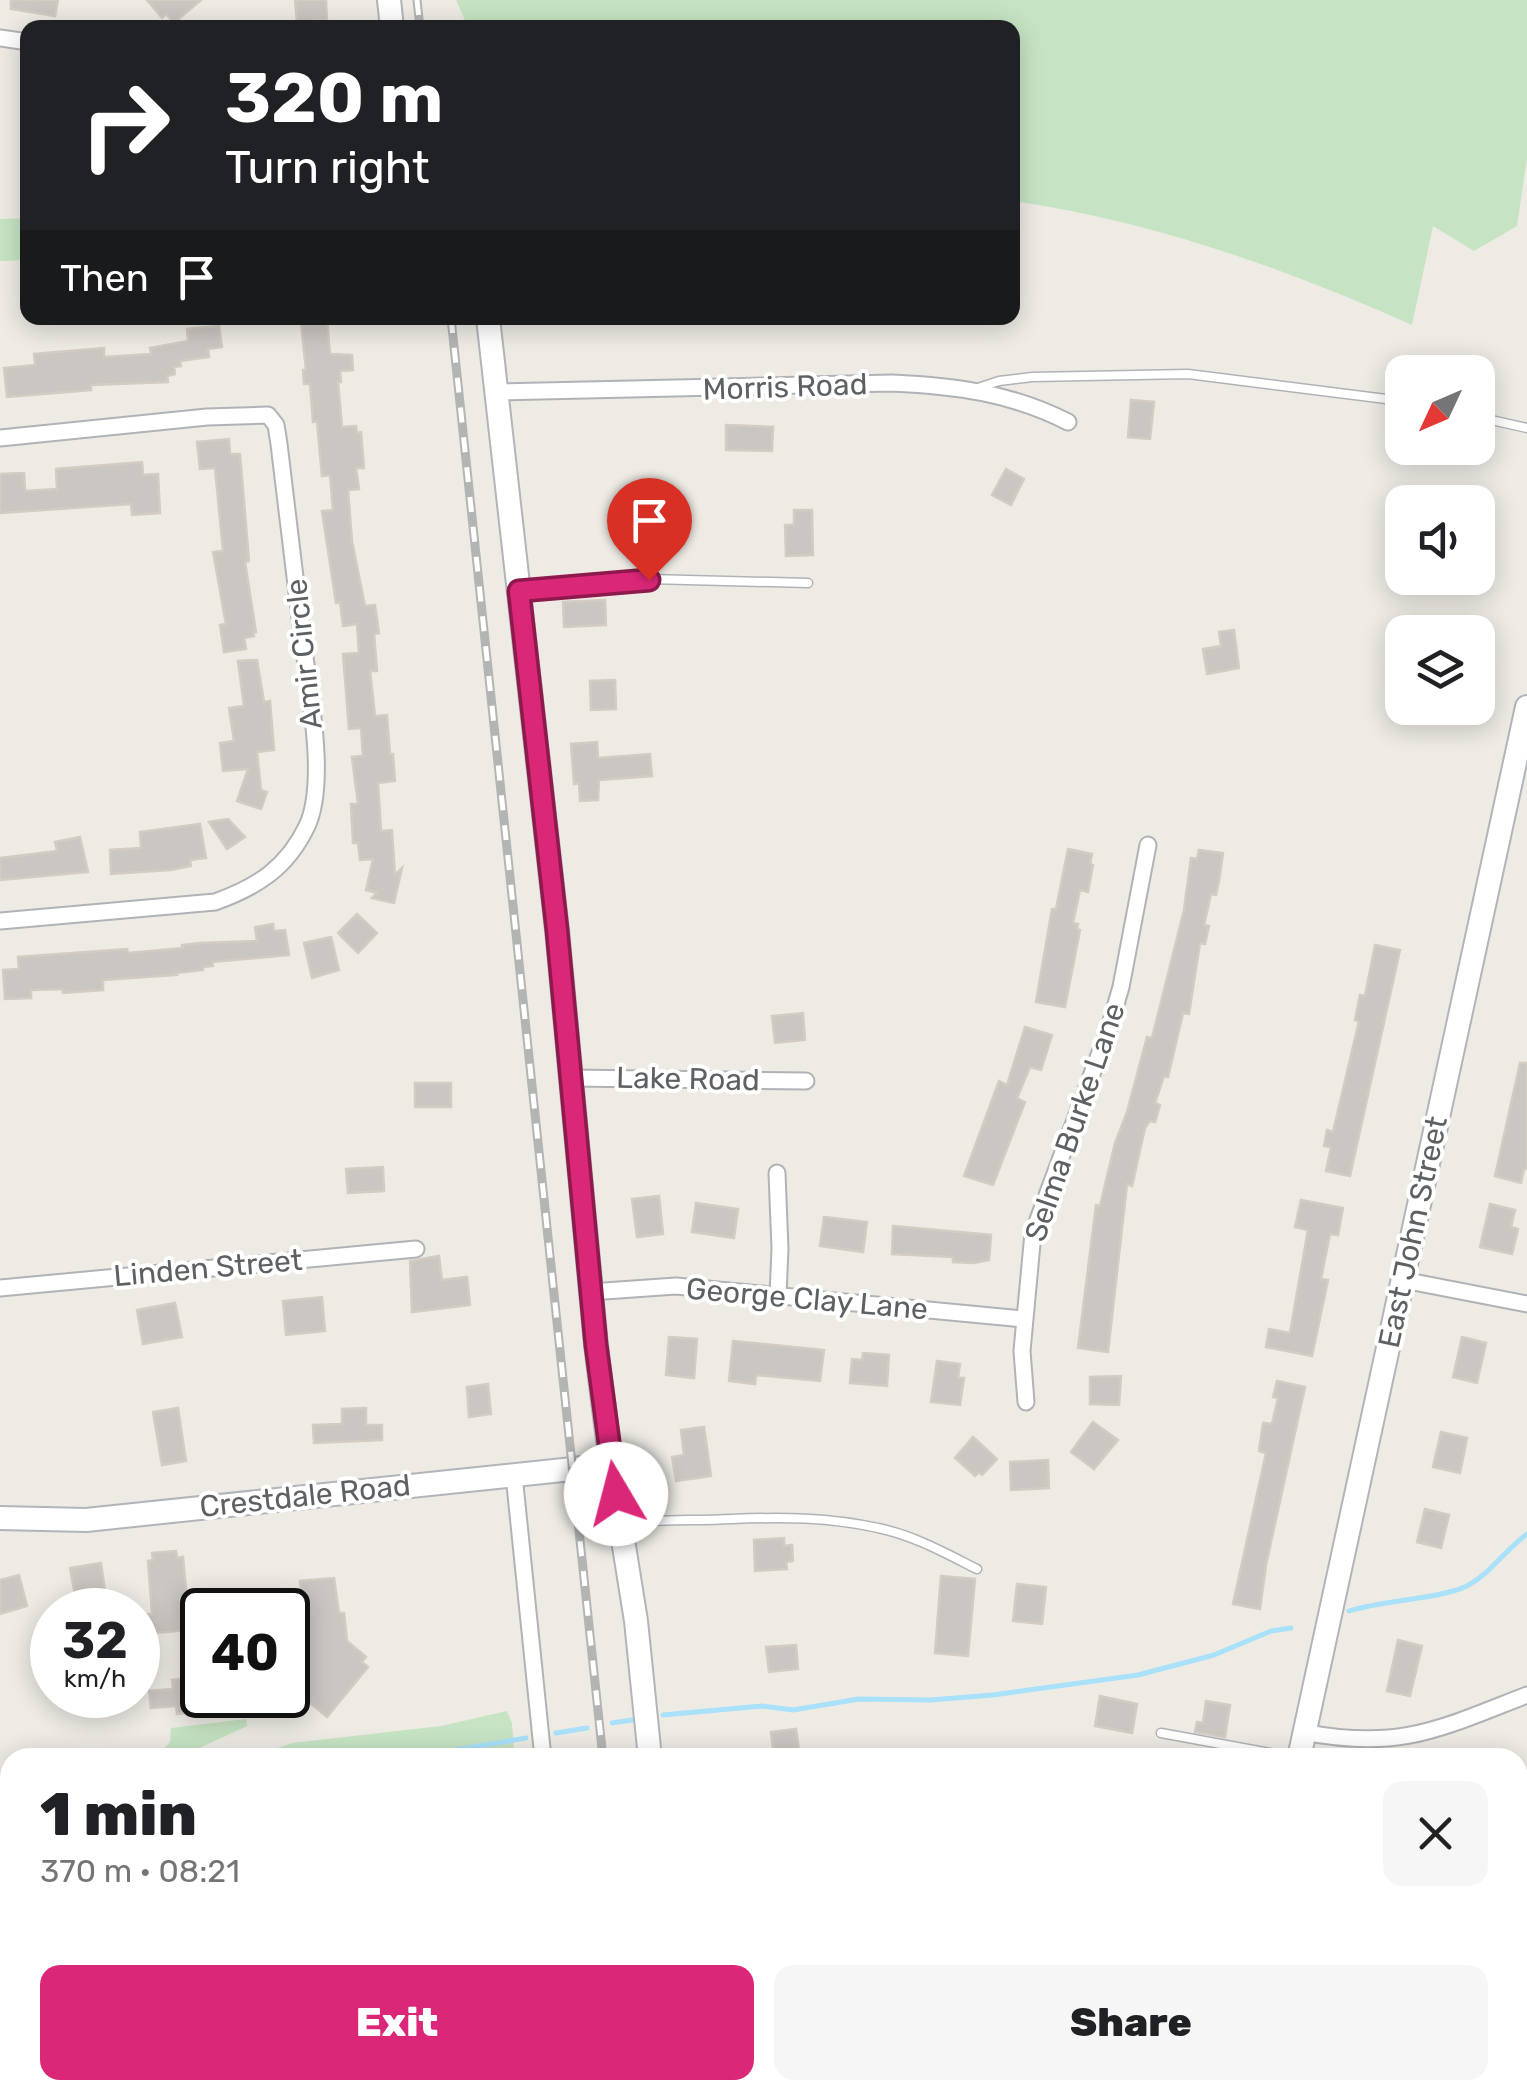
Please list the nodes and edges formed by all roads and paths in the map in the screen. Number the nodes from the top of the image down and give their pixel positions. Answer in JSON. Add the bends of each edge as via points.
{"nodes":[{"id":1,"x":489,"y":325,"type":"edge"},
{"id":2,"x":974,"y":389,"type":"junction"},
{"id":3,"x":496,"y":392,"type":"junction"},
{"id":4,"x":1385,"y":399,"type":"edge"},
{"id":5,"x":1495,"y":421,"type":"edge"},
{"id":6,"x":1068,"y":422,"type":"dead end"},
{"id":7,"x":1527,"y":428,"type":"edge"},
{"id":8,"x":0,"y":438,"type":"edge"},
{"id":9,"x":808,"y":583,"type":"dead end"},
{"id":10,"x":519,"y":591,"type":"junction"},
{"id":11,"x":1527,"y":707,"type":"edge"},
{"id":12,"x":1148,"y":845,"type":"dead end"},
{"id":13,"x":0,"y":922,"type":"edge"},
{"id":14,"x":570,"y":1078,"type":"junction"},
{"id":15,"x":806,"y":1081,"type":"dead end"},
{"id":16,"x":777,"y":1173,"type":"dead end"},
{"id":17,"x":416,"y":1249,"type":"dead end"},
{"id":18,"x":1403,"y":1280,"type":"junction"},
{"id":19,"x":0,"y":1288,"type":"edge"},
{"id":20,"x":590,"y":1292,"type":"junction"},
{"id":21,"x":778,"y":1295,"type":"junction"},
{"id":22,"x":1527,"y":1304,"type":"edge"},
{"id":23,"x":1024,"y":1320,"type":"junction"},
{"id":24,"x":1026,"y":1402,"type":"dead end"},
{"id":25,"x":611,"y":1466,"type":"junction"},
{"id":26,"x":514,"y":1475,"type":"junction"},
{"id":27,"x":0,"y":1518,"type":"edge"},
{"id":28,"x":620,"y":1524,"type":"junction"},
{"id":29,"x":977,"y":1568,"type":"dead end"},
{"id":30,"x":1527,"y":1694,"type":"edge"},
{"id":31,"x":1161,"y":1732,"type":"dead end"},
{"id":32,"x":1303,"y":1732,"type":"junction"},
{"id":33,"x":542,"y":1748,"type":"edge"},
{"id":34,"x":649,"y":1748,"type":"edge"},
{"id":35,"x":1245,"y":1748,"type":"edge"},
{"id":36,"x":1300,"y":1748,"type":"edge"}],
"edges":[{"from":1,"to":3,"type":"street"},
{"from":2,"to":3,"type":"street","name":"Morris Road","via":[[892,384]]},
{"from":2,"to":4,"type":"lane","via":[[1032,378],[1188,374]]},
{"from":2,"to":6,"type":"street","name":"Morris Road"},
{"from":3,"to":10,"type":"street"},
{"from":5,"to":7,"type":"lane"},
{"from":8,"to":13,"type":"street","name":"Amir Circle","via":[[268,414],[280,444],[316,790],[288,859],[234,895]]},
{"from":9,"to":10,"type":"lane","via":[[649,580]]},
{"from":10,"to":14,"type":"street"},
{"from":11,"to":18,"type":"street","name":"East John Street"},
{"from":12,"to":23,"type":"street","name":"Selma Burke Lane","via":[[1121,988],[1033,1233]]},
{"from":14,"to":15,"type":"street","name":"Lake Road"},
{"from":14,"to":20,"type":"street"},
{"from":16,"to":21,"type":"street"},
{"from":17,"to":19,"type":"street","name":"Linden Street"},
{"from":18,"to":22,"type":"street"},
{"from":18,"to":32,"type":"street","name":"East John Street"},
{"from":20,"to":21,"type":"street","name":"George Clay Lane","via":[[676,1286]]},
{"from":20,"to":25,"type":"street"},
{"from":21,"to":23,"type":"street","name":"George Clay Lane"},
{"from":23,"to":24,"type":"street","name":"Selma Burke Lane"},
{"from":25,"to":26,"type":"street","name":"Crestdale Road"},
{"from":25,"to":28,"type":"street"},
{"from":26,"to":27,"type":"street","name":"Crestdale Road","via":[[86,1520]]},
{"from":26,"to":33,"type":"street"},
{"from":28,"to":29,"type":"lane","via":[[760,1516],[832,1520],[881,1528]]},
{"from":28,"to":34,"type":"street"},
{"from":30,"to":32,"type":"street","via":[[1406,1737],[1359,1741]]},
{"from":31,"to":35,"type":"lane"},
{"from":32,"to":36,"type":"street","name":"East John Street"}]}
